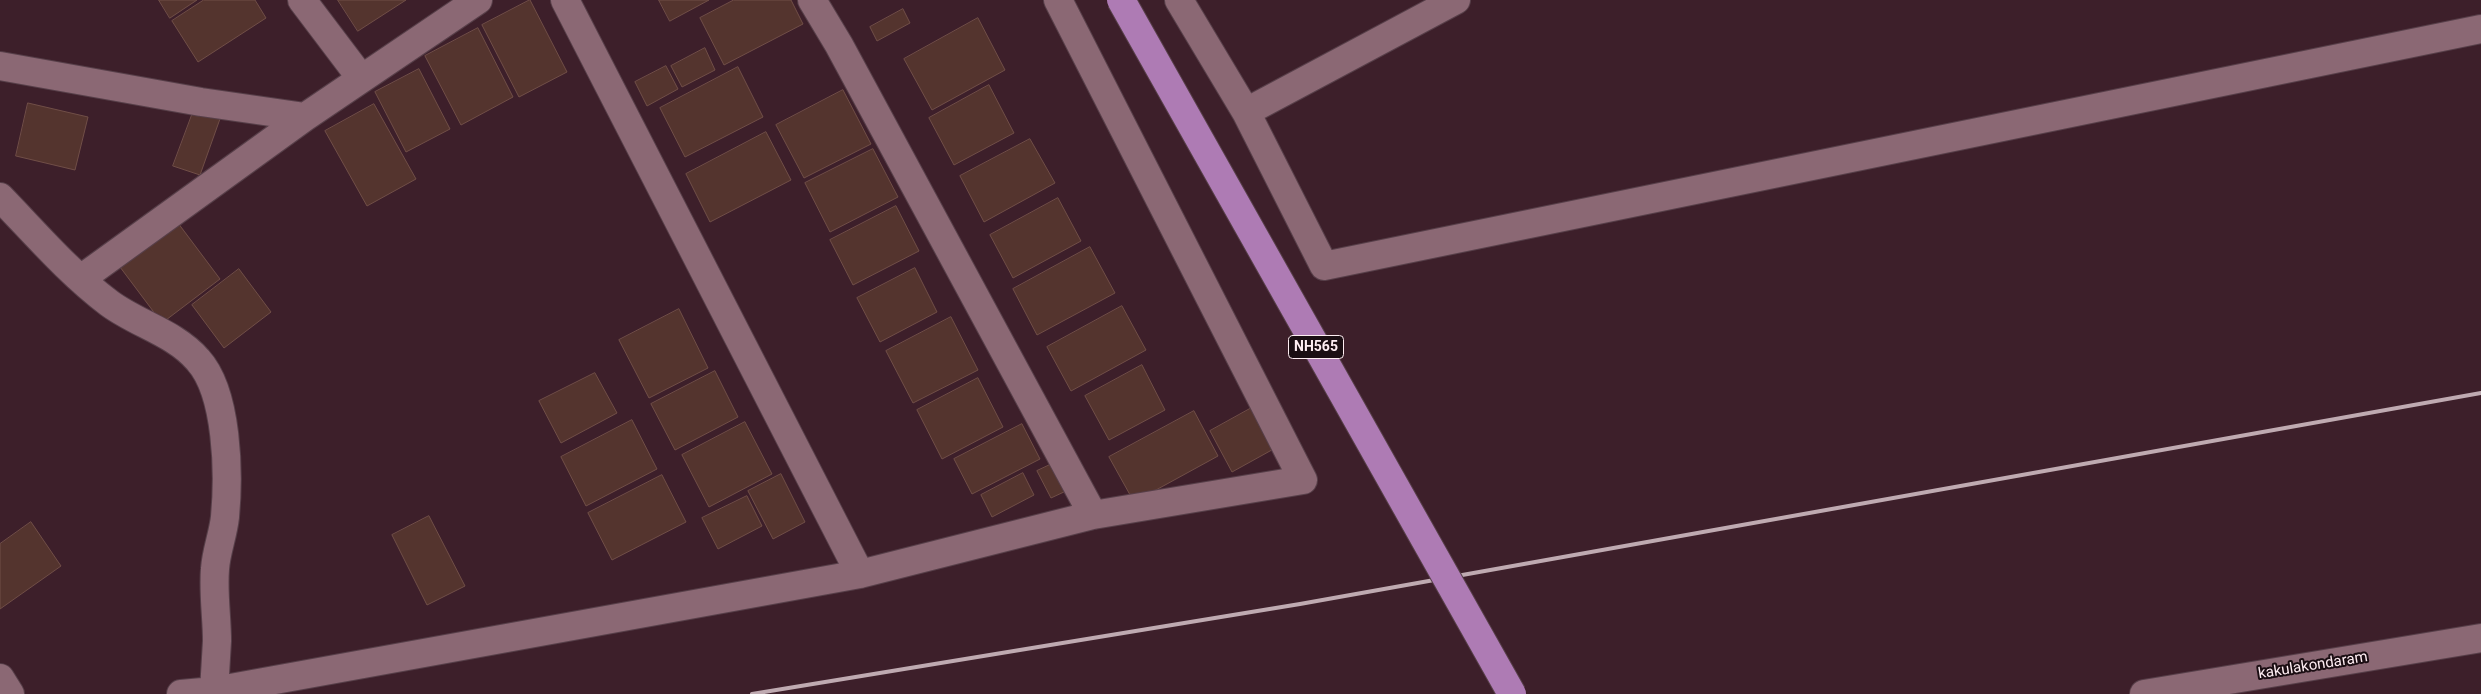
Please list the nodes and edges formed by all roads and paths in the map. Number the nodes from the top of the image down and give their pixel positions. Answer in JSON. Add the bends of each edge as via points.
{"nodes":[{"id":1,"x":302,"y":0,"type":"edge"},
{"id":2,"x":478,"y":0,"type":"edge"},
{"id":3,"x":565,"y":0,"type":"edge"},
{"id":4,"x":812,"y":0,"type":"edge"},
{"id":5,"x":1058,"y":0,"type":"edge"},
{"id":6,"x":1121,"y":0,"type":"edge"},
{"id":7,"x":1179,"y":0,"type":"edge"},
{"id":8,"x":1456,"y":0,"type":"edge"},
{"id":9,"x":2481,"y":29,"type":"edge"},
{"id":10,"x":0,"y":66,"type":"edge"},
{"id":11,"x":361,"y":78,"type":"junction"},
{"id":12,"x":1246,"y":112,"type":"junction"},
{"id":13,"x":305,"y":117,"type":"junction"},
{"id":14,"x":0,"y":197,"type":"edge"},
{"id":15,"x":82,"y":278,"type":"junction"},
{"id":16,"x":1093,"y":515,"type":"junction"},
{"id":17,"x":860,"y":574,"type":"junction"},
{"id":18,"x":2481,"y":638,"type":"edge"},
{"id":19,"x":0,"y":678,"type":"edge"},
{"id":20,"x":214,"y":691,"type":"junction"},
{"id":21,"x":10,"y":694,"type":"edge"},
{"id":22,"x":182,"y":694,"type":"edge"},
{"id":23,"x":1512,"y":694,"type":"edge"},
{"id":24,"x":2144,"y":694,"type":"edge"}],
"edges":[{"from":1,"to":11,"type":"street"},
{"from":2,"to":11,"type":"street"},
{"from":3,"to":17,"type":"street"},
{"from":4,"to":16,"type":"street","via":[[840,45]]},
{"from":5,"to":16,"type":"street","via":[[1303,480]]},
{"from":6,"to":23,"type":"highway","number":"NH565","bridge":true},
{"from":7,"to":12,"type":"street"},
{"from":8,"to":12,"type":"street"},
{"from":9,"to":12,"type":"street","via":[[1324,266]]},
{"from":10,"to":13,"type":"street"},
{"from":11,"to":13,"type":"street"},
{"from":13,"to":15,"type":"street"},
{"from":14,"to":15,"type":"street","via":[[60,260]]},
{"from":15,"to":20,"type":"street","via":[[108,303],[182,344],[199,361],[213,390],[228,463],[225,519],[215,570],[217,642]]},
{"from":16,"to":17,"type":"street"},
{"from":17,"to":20,"type":"street"},
{"from":18,"to":24,"type":"street","name":"kakulakondaram"},
{"from":19,"to":21,"type":"street"},
{"from":20,"to":22,"type":"street"}]}
